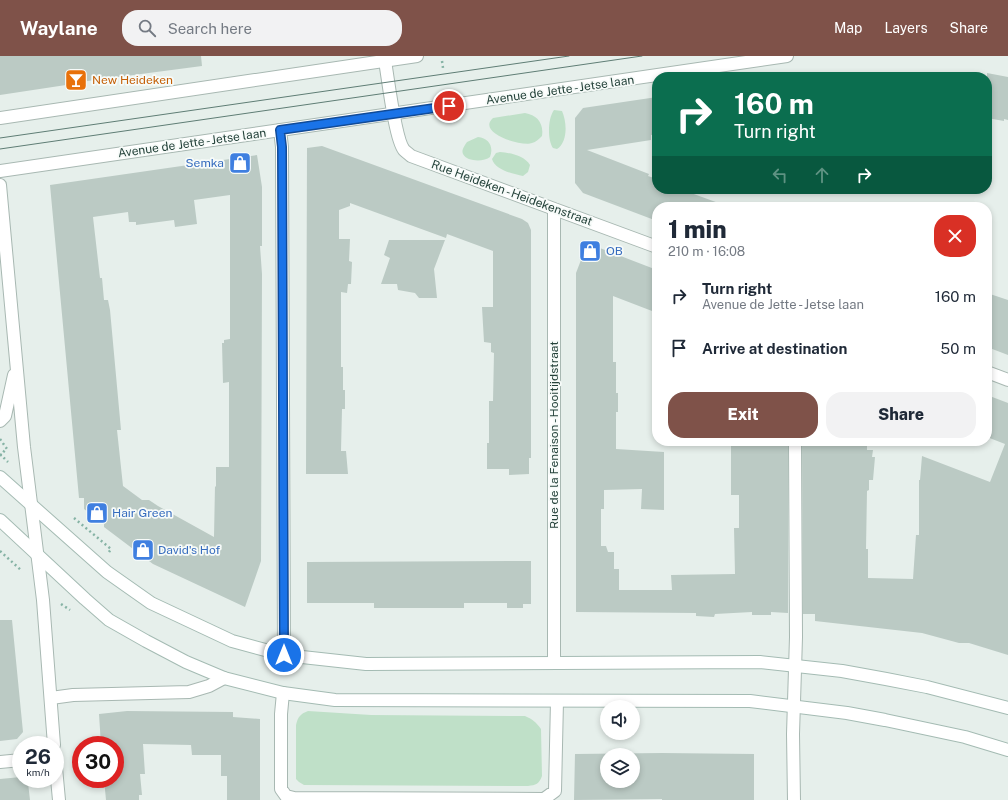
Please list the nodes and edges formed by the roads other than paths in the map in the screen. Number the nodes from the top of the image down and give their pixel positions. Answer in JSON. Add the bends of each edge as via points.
{"nodes":[{"id":1,"x":417,"y":56,"type":"edge"},
{"id":2,"x":787,"y":56,"type":"edge"},
{"id":3,"x":384,"y":58,"type":"edge"},
{"id":4,"x":679,"y":72,"type":"edge"},
{"id":5,"x":652,"y":76,"type":"edge"},
{"id":6,"x":394,"y":114,"type":"junction"},
{"id":7,"x":0,"y":118,"type":"edge"},
{"id":8,"x":280,"y":130,"type":"junction"},
{"id":9,"x":0,"y":171,"type":"edge"},
{"id":10,"x":0,"y":185,"type":"edge"},
{"id":11,"x":554,"y":209,"type":"junction"},
{"id":12,"x":652,"y":245,"type":"edge"},
{"id":13,"x":16,"y":362,"type":"junction"},
{"id":14,"x":992,"y":374,"type":"edge"},
{"id":15,"x":1008,"y":380,"type":"edge"},
{"id":16,"x":0,"y":421,"type":"edge"},
{"id":17,"x":795,"y":446,"type":"edge"},
{"id":18,"x":0,"y":477,"type":"edge"},
{"id":19,"x":32,"y":505,"type":"junction"},
{"id":20,"x":0,"y":520,"type":"edge"},
{"id":21,"x":37,"y":555,"type":"junction"},
{"id":22,"x":284,"y":655,"type":"junction"},
{"id":23,"x":554,"y":662,"type":"junction"},
{"id":24,"x":795,"y":666,"type":"junction"},
{"id":25,"x":224,"y":678,"type":"junction"},
{"id":26,"x":283,"y":693,"type":"junction"},
{"id":27,"x":51,"y":698,"type":"junction"},
{"id":28,"x":557,"y":701,"type":"junction"},
{"id":29,"x":794,"y":706,"type":"junction"},
{"id":30,"x":1008,"y":708,"type":"edge"},
{"id":31,"x":53,"y":736,"type":"edge"},
{"id":32,"x":1008,"y":750,"type":"edge"},
{"id":33,"x":12,"y":761,"type":"edge"},
{"id":34,"x":0,"y":762,"type":"edge"},
{"id":35,"x":58,"y":788,"type":"edge"},
{"id":36,"x":418,"y":799,"type":"edge"},
{"id":37,"x":59,"y":800,"type":"edge"},
{"id":38,"x":794,"y":800,"type":"edge"}],
"edges":[{"from":1,"to":3,"type":"street"},
{"from":2,"to":4,"type":"street","name":"Avenue de Jette - Jetse laan"},
{"from":3,"to":6,"type":"street","name":"Rue Heideken - Heidekenstraat"},
{"from":3,"to":7,"type":"street"},
{"from":5,"to":6,"type":"street","name":"Avenue de Jette - Jetse laan"},
{"from":6,"to":8,"type":"street","name":"Avenue de Jette - Jetse laan"},
{"from":6,"to":11,"type":"street","name":"Rue Heideken - Heidekenstraat","via":[[400,142],[411,156]]},
{"from":8,"to":9,"type":"street","name":"Avenue de Jette - Jetse laan"},
{"from":8,"to":22,"type":"street"},
{"from":10,"to":13,"type":"street"},
{"from":11,"to":12,"type":"street","name":"Rue Heideken - Heidekenstraat"},
{"from":11,"to":23,"type":"street","name":"Rue de la Fenaison - Hooitijdstraat"},
{"from":13,"to":16,"type":"street","via":[[5,416]]},
{"from":13,"to":19,"type":"street"},
{"from":14,"to":15,"type":"street"},
{"from":17,"to":24,"type":"street"},
{"from":18,"to":19,"type":"street"},
{"from":19,"to":21,"type":"street"},
{"from":19,"to":22,"type":"street","via":[[106,572],[151,603],[232,640]]},
{"from":20,"to":21,"type":"street"},
{"from":21,"to":25,"type":"street","via":[[109,620],[186,662]]},
{"from":21,"to":27,"type":"street"},
{"from":22,"to":23,"type":"street","via":[[366,664]]},
{"from":23,"to":24,"type":"street","via":[[760,662]]},
{"from":24,"to":29,"type":"street"},
{"from":24,"to":30,"type":"street","via":[[842,671],[927,687]]},
{"from":25,"to":26,"type":"street"},
{"from":25,"to":27,"type":"street","via":[[189,692]]},
{"from":26,"to":28,"type":"street","via":[[335,700]]},
{"from":26,"to":36,"type":"street","via":[[281,789],[286,796]]},
{"from":27,"to":31,"type":"street"},
{"from":28,"to":29,"type":"street","via":[[736,701]]},
{"from":28,"to":36,"type":"street","via":[[555,791],[544,799]]},
{"from":29,"to":32,"type":"street","via":[[899,722]]},
{"from":29,"to":38,"type":"street"},
{"from":33,"to":34,"type":"street"},
{"from":35,"to":37,"type":"street"}]}
